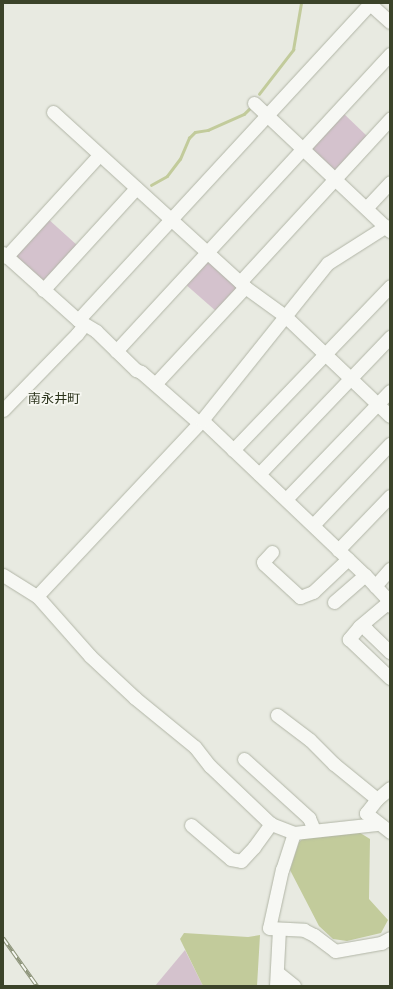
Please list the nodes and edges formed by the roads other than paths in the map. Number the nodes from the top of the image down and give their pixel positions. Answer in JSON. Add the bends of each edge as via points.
{"nodes":[{"id":1,"x":370,"y":3,"type":"edge"},
{"id":2,"x":390,"y":22,"type":"edge"},
{"id":3,"x":390,"y":54,"type":"edge"},
{"id":4,"x":254,"y":103,"type":"dead end"},
{"id":5,"x":53,"y":112,"type":"dead end"},
{"id":6,"x":268,"y":115,"type":"junction"},
{"id":7,"x":390,"y":119,"type":"edge"},
{"id":8,"x":303,"y":148,"type":"junction"},
{"id":9,"x":99,"y":154,"type":"junction"},
{"id":10,"x":336,"y":178,"type":"junction"},
{"id":11,"x":390,"y":182,"type":"edge"},
{"id":12,"x":141,"y":192,"type":"junction"},
{"id":13,"x":366,"y":207,"type":"junction"},
{"id":14,"x":172,"y":219,"type":"junction"},
{"id":15,"x":388,"y":228,"type":"edge"},
{"id":16,"x":207,"y":252,"type":"junction"},
{"id":17,"x":5,"y":255,"type":"edge"},
{"id":18,"x":242,"y":284,"type":"junction"},
{"id":19,"x":390,"y":286,"type":"edge"},
{"id":20,"x":43,"y":290,"type":"junction"},
{"id":21,"x":285,"y":316,"type":"junction"},
{"id":22,"x":81,"y":323,"type":"junction"},
{"id":23,"x":390,"y":337,"type":"edge"},
{"id":24,"x":116,"y":351,"type":"junction"},
{"id":25,"x":325,"y":353,"type":"junction"},
{"id":26,"x":351,"y":378,"type":"junction"},
{"id":27,"x":154,"y":384,"type":"junction"},
{"id":28,"x":390,"y":391,"type":"edge"},
{"id":29,"x":378,"y":404,"type":"junction"},
{"id":30,"x":3,"y":410,"type":"edge"},
{"id":31,"x":390,"y":416,"type":"edge"},
{"id":32,"x":200,"y":422,"type":"junction"},
{"id":33,"x":390,"y":444,"type":"edge"},
{"id":34,"x":233,"y":450,"type":"junction"},
{"id":35,"x":259,"y":474,"type":"junction"},
{"id":36,"x":390,"y":496,"type":"edge"},
{"id":37,"x":286,"y":500,"type":"junction"},
{"id":38,"x":313,"y":525,"type":"junction"},
{"id":39,"x":272,"y":552,"type":"dead end"},
{"id":40,"x":343,"y":555,"type":"junction"},
{"id":41,"x":390,"y":569,"type":"edge"},
{"id":42,"x":3,"y":575,"type":"edge"},
{"id":43,"x":364,"y":575,"type":"junction"},
{"id":44,"x":375,"y":586,"type":"junction"},
{"id":45,"x":37,"y":596,"type":"junction"},
{"id":46,"x":334,"y":602,"type":"dead end"},
{"id":47,"x":388,"y":605,"type":"edge"},
{"id":48,"x":363,"y":624,"type":"junction"},
{"id":49,"x":390,"y":652,"type":"edge"},
{"id":50,"x":390,"y":678,"type":"edge"},
{"id":51,"x":278,"y":715,"type":"dead end"},
{"id":52,"x":244,"y":759,"type":"dead end"},
{"id":53,"x":390,"y":788,"type":"edge"},
{"id":54,"x":377,"y":799,"type":"junction"},
{"id":55,"x":271,"y":824,"type":"junction"},
{"id":56,"x":377,"y":824,"type":"junction"},
{"id":57,"x":191,"y":825,"type":"dead end"},
{"id":58,"x":314,"y":830,"type":"junction"},
{"id":59,"x":390,"y":832,"type":"edge"},
{"id":60,"x":294,"y":833,"type":"junction"},
{"id":61,"x":279,"y":929,"type":"junction"},
{"id":62,"x":390,"y":938,"type":"edge"},
{"id":63,"x":277,"y":972,"type":"junction"},
{"id":64,"x":276,"y":986,"type":"edge"},
{"id":65,"x":294,"y":986,"type":"edge"}],
"edges":[{"from":1,"to":2,"type":"street"},
{"from":1,"to":6,"type":"street"},
{"from":3,"to":8,"type":"street"},
{"from":4,"to":6,"type":"street"},
{"from":5,"to":9,"type":"street"},
{"from":6,"to":8,"type":"street"},
{"from":6,"to":14,"type":"street"},
{"from":7,"to":10,"type":"street"},
{"from":8,"to":10,"type":"street"},
{"from":8,"to":16,"type":"street"},
{"from":9,"to":12,"type":"street"},
{"from":9,"to":17,"type":"street"},
{"from":10,"to":13,"type":"street"},
{"from":10,"to":18,"type":"street"},
{"from":11,"to":13,"type":"street"},
{"from":12,"to":14,"type":"street"},
{"from":12,"to":20,"type":"street"},
{"from":13,"to":15,"type":"street"},
{"from":14,"to":16,"type":"street"},
{"from":14,"to":22,"type":"street"},
{"from":15,"to":21,"type":"street","via":[[328,263]]},
{"from":16,"to":18,"type":"street"},
{"from":16,"to":24,"type":"street"},
{"from":17,"to":20,"type":"street"},
{"from":18,"to":21,"type":"street"},
{"from":18,"to":27,"type":"street"},
{"from":19,"to":25,"type":"street"},
{"from":20,"to":22,"type":"street"},
{"from":21,"to":25,"type":"street"},
{"from":21,"to":32,"type":"street"},
{"from":22,"to":24,"type":"street","via":[[96,331]]},
{"from":22,"to":30,"type":"street","via":[[77,334]]},
{"from":23,"to":26,"type":"street"},
{"from":24,"to":27,"type":"street"},
{"from":25,"to":26,"type":"street"},
{"from":25,"to":34,"type":"street"},
{"from":26,"to":29,"type":"street"},
{"from":26,"to":35,"type":"street"},
{"from":27,"to":32,"type":"street"},
{"from":28,"to":29,"type":"street"},
{"from":29,"to":31,"type":"street"},
{"from":29,"to":37,"type":"street"},
{"from":32,"to":34,"type":"street"},
{"from":32,"to":45,"type":"street"},
{"from":33,"to":38,"type":"street"},
{"from":34,"to":35,"type":"street"},
{"from":35,"to":37,"type":"street"},
{"from":36,"to":40,"type":"street"},
{"from":37,"to":38,"type":"street"},
{"from":38,"to":40,"type":"street"},
{"from":39,"to":40,"type":"street","via":[[264,564],[300,597],[313,592]]},
{"from":40,"to":43,"type":"street"},
{"from":41,"to":44,"type":"street"},
{"from":42,"to":45,"type":"street"},
{"from":43,"to":44,"type":"street"},
{"from":43,"to":46,"type":"street"},
{"from":44,"to":47,"type":"street","via":[[388,601]]},
{"from":45,"to":55,"type":"street","via":[[90,656],[135,698],[195,747],[210,766]]},
{"from":47,"to":48,"type":"street"},
{"from":48,"to":49,"type":"street"},
{"from":48,"to":50,"type":"street","via":[[349,639]]},
{"from":51,"to":54,"type":"street"},
{"from":52,"to":58,"type":"street","via":[[308,818]]},
{"from":53,"to":54,"type":"street"},
{"from":54,"to":56,"type":"street","via":[[366,813]]},
{"from":55,"to":57,"type":"street","via":[[240,861],[231,859]]},
{"from":55,"to":60,"type":"street"},
{"from":56,"to":58,"type":"street"},
{"from":56,"to":59,"type":"street"},
{"from":58,"to":60,"type":"street"},
{"from":60,"to":61,"type":"street","via":[[282,870],[269,928]]},
{"from":61,"to":62,"type":"street","via":[[304,930],[335,951],[381,943]]},
{"from":61,"to":63,"type":"street"},
{"from":63,"to":64,"type":"street"},
{"from":63,"to":65,"type":"street"}]}
